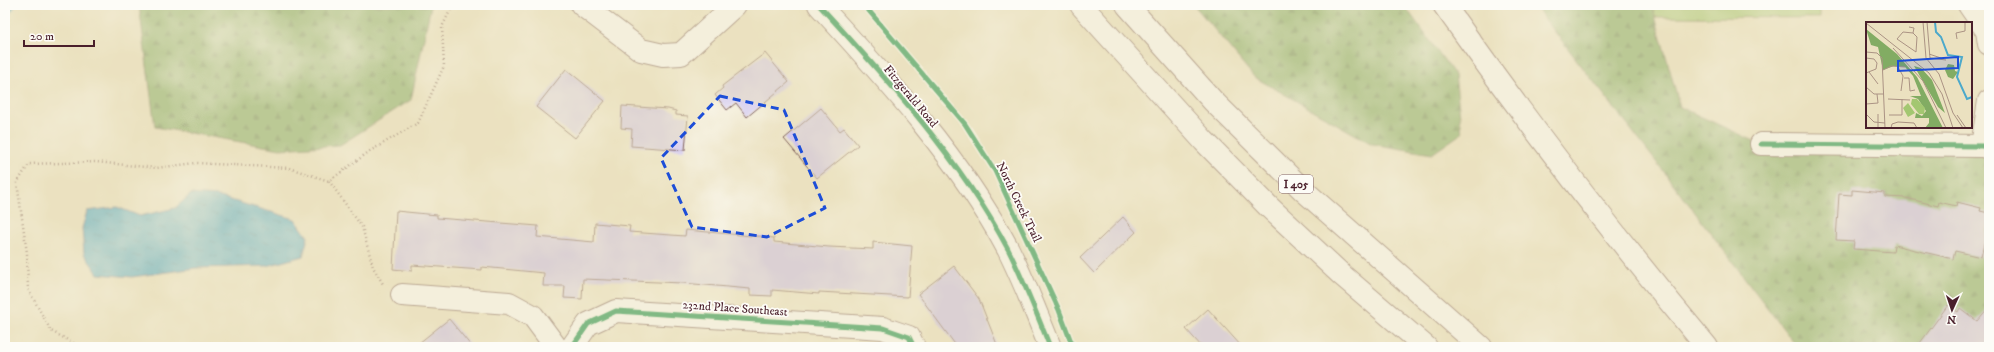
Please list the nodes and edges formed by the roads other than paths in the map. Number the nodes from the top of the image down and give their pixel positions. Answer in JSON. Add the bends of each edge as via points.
{"nodes":[{"id":1,"x":582,"y":5,"type":"edge"},
{"id":2,"x":735,"y":5,"type":"edge"},
{"id":3,"x":819,"y":5,"type":"edge"},
{"id":4,"x":1081,"y":5,"type":"edge"},
{"id":5,"x":1127,"y":5,"type":"edge"},
{"id":6,"x":1444,"y":5,"type":"edge"},
{"id":7,"x":1969,"y":5,"type":"edge"},
{"id":8,"x":1989,"y":44,"type":"edge"},
{"id":9,"x":1989,"y":101,"type":"edge"},
{"id":10,"x":1761,"y":144,"type":"dead end"},
{"id":11,"x":1985,"y":147,"type":"edge"},
{"id":12,"x":402,"y":295,"type":"road end"},
{"id":13,"x":912,"y":342,"type":"edge"},
{"id":14,"x":556,"y":347,"type":"edge"},
{"id":15,"x":572,"y":347,"type":"edge"},
{"id":16,"x":1050,"y":347,"type":"edge"},
{"id":17,"x":1426,"y":347,"type":"edge"},
{"id":18,"x":1481,"y":347,"type":"edge"},
{"id":19,"x":1707,"y":347,"type":"edge"}],
"edges":[{"from":1,"to":2,"type":"main road","via":[[641,50],[663,55],[681,54]]},
{"from":3,"to":16,"type":"main road","name":"Fitzgerald Road","via":[[855,44],[970,186],[1008,250]]},
{"from":4,"to":17,"type":"main road","number":"I 405","via":[[1204,141],[1269,207]]},
{"from":5,"to":18,"type":"main road","number":"I 405","via":[[1212,101],[1298,185]]},
{"from":6,"to":19,"type":"main road","via":[[1519,109],[1649,277]]},
{"from":7,"to":8,"type":"main road","via":[[1986,31]]},
{"from":9,"to":11,"type":"main road"},
{"from":10,"to":11,"type":"main road"},
{"from":12,"to":14,"type":"main road","via":[[509,303],[533,316]]},
{"from":13,"to":15,"type":"main road","name":"232nd Place Southeast","via":[[883,328],[616,310],[588,324]]}]}
